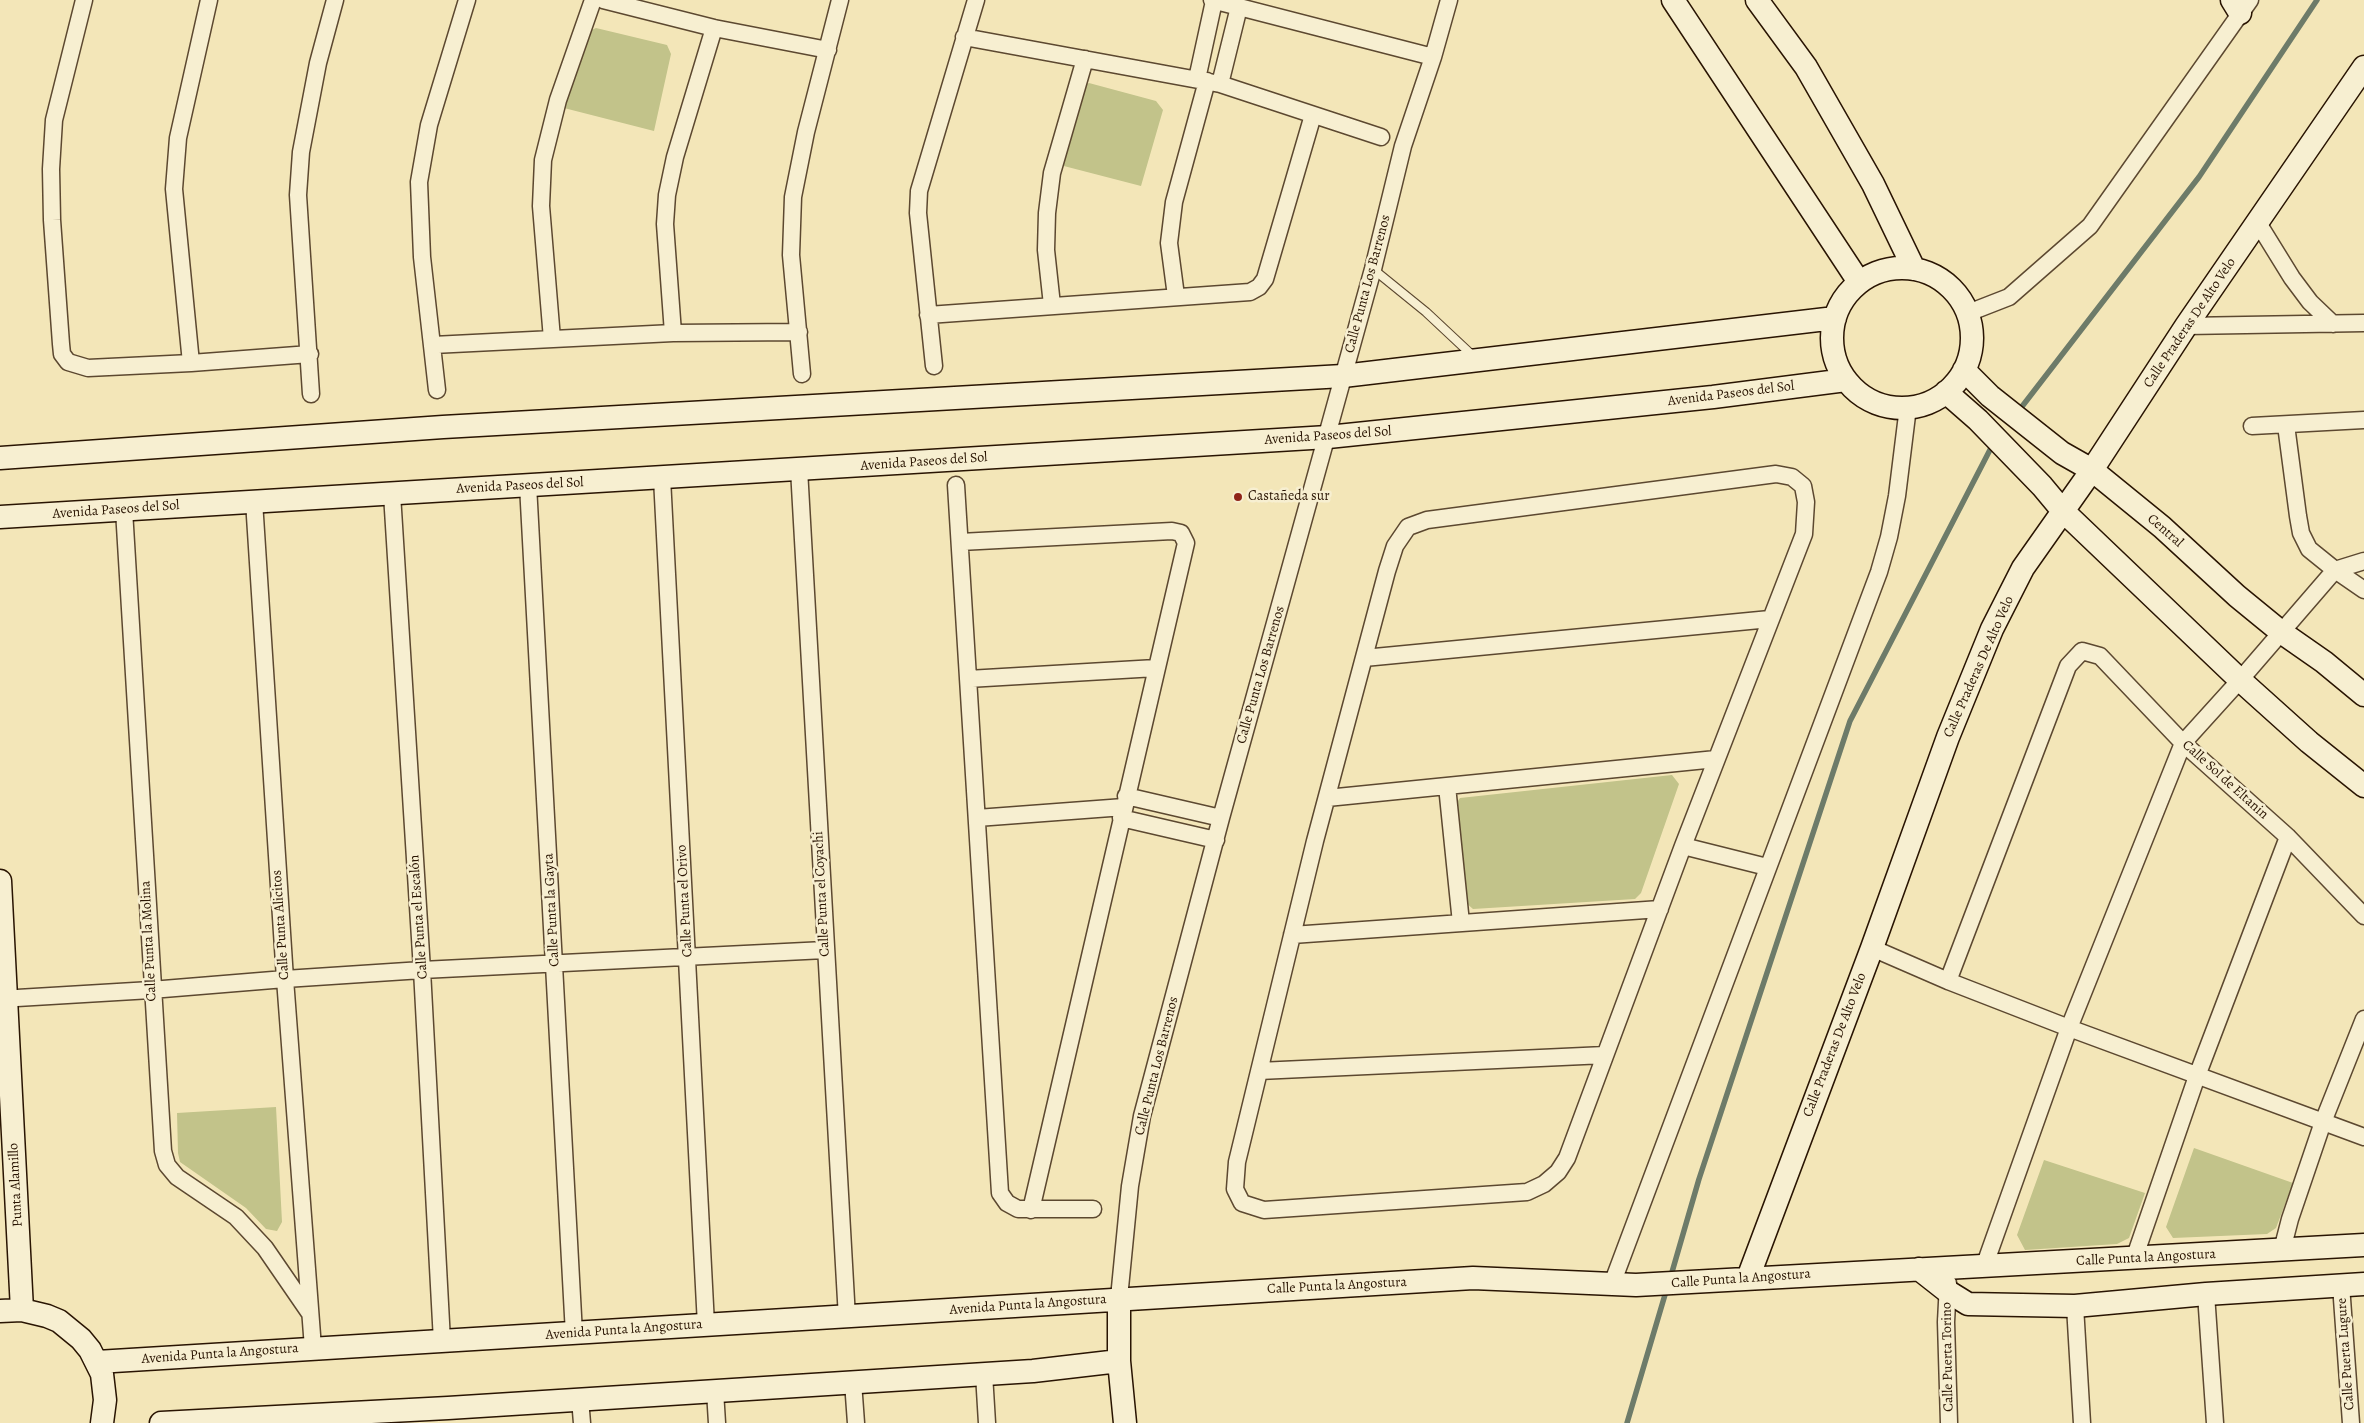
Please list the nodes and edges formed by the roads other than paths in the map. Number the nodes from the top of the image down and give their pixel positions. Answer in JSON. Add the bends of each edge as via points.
{"nodes":[{"id":1,"x":84,"y":0,"type":"edge"},
{"id":2,"x":209,"y":0,"type":"edge"},
{"id":3,"x":336,"y":0,"type":"edge"},
{"id":4,"x":467,"y":0,"type":"edge"},
{"id":5,"x":593,"y":0,"type":"edge"},
{"id":6,"x":603,"y":0,"type":"edge"},
{"id":7,"x":840,"y":0,"type":"edge"},
{"id":8,"x":976,"y":0,"type":"edge"},
{"id":9,"x":1213,"y":0,"type":"edge"},
{"id":10,"x":1449,"y":0,"type":"edge"},
{"id":11,"x":1673,"y":0,"type":"edge"},
{"id":12,"x":1757,"y":0,"type":"edge"},
{"id":13,"x":636,"y":3,"type":"edge"},
{"id":14,"x":2241,"y":4,"type":"edge"},
{"id":15,"x":662,"y":7,"type":"edge"},
{"id":16,"x":1239,"y":7,"type":"junction"},
{"id":17,"x":714,"y":28,"type":"junction"},
{"id":18,"x":964,"y":37,"type":"junction"},
{"id":19,"x":828,"y":50,"type":"junction"},
{"id":20,"x":1433,"y":57,"type":"junction"},
{"id":21,"x":1085,"y":58,"type":"junction"},
{"id":22,"x":2364,"y":67,"type":"edge"},
{"id":23,"x":1208,"y":81,"type":"junction"},
{"id":24,"x":1313,"y":115,"type":"junction"},
{"id":25,"x":1381,"y":137,"type":"dead end"},
{"id":26,"x":2258,"y":224,"type":"junction"},
{"id":27,"x":1373,"y":269,"type":"junction"},
{"id":28,"x":1914,"y":269,"type":"junction"},
{"id":29,"x":1860,"y":282,"type":"junction"},
{"id":30,"x":1176,"y":296,"type":"junction"},
{"id":31,"x":1052,"y":305,"type":"junction"},
{"id":32,"x":1968,"y":313,"type":"junction"},
{"id":33,"x":928,"y":315,"type":"junction"},
{"id":34,"x":1835,"y":318,"type":"junction"},
{"id":35,"x":2364,"y":323,"type":"edge"},
{"id":36,"x":2333,"y":324,"type":"junction"},
{"id":37,"x":2186,"y":326,"type":"junction"},
{"id":38,"x":799,"y":332,"type":"junction"},
{"id":39,"x":674,"y":333,"type":"junction"},
{"id":40,"x":552,"y":339,"type":"junction"},
{"id":41,"x":433,"y":346,"type":"junction"},
{"id":42,"x":310,"y":354,"type":"junction"},
{"id":43,"x":1478,"y":361,"type":"junction"},
{"id":44,"x":191,"y":363,"type":"junction"},
{"id":45,"x":934,"y":366,"type":"dead end"},
{"id":46,"x":1964,"y":370,"type":"junction"},
{"id":47,"x":802,"y":374,"type":"dead end"},
{"id":48,"x":1343,"y":376,"type":"junction"},
{"id":49,"x":1846,"y":380,"type":"junction"},
{"id":50,"x":437,"y":390,"type":"dead end"},
{"id":51,"x":1946,"y":392,"type":"junction"},
{"id":52,"x":311,"y":394,"type":"dead end"},
{"id":53,"x":1908,"y":407,"type":"junction"},
{"id":54,"x":2364,"y":420,"type":"edge"},
{"id":55,"x":2286,"y":425,"type":"junction"},
{"id":56,"x":2252,"y":426,"type":"dead end"},
{"id":57,"x":1328,"y":437,"type":"junction"},
{"id":58,"x":0,"y":458,"type":"edge"},
{"id":59,"x":799,"y":470,"type":"junction"},
{"id":60,"x":2092,"y":470,"type":"junction"},
{"id":61,"x":662,"y":478,"type":"junction"},
{"id":62,"x":528,"y":485,"type":"junction"},
{"id":63,"x":956,"y":485,"type":"dead end"},
{"id":64,"x":392,"y":494,"type":"junction"},
{"id":65,"x":254,"y":501,"type":"junction"},
{"id":66,"x":124,"y":510,"type":"junction"},
{"id":67,"x":2062,"y":510,"type":"junction"},
{"id":68,"x":0,"y":517,"type":"edge"},
{"id":69,"x":960,"y":542,"type":"junction"},
{"id":70,"x":2364,"y":561,"type":"edge"},
{"id":71,"x":2335,"y":570,"type":"junction"},
{"id":72,"x":2364,"y":590,"type":"edge"},
{"id":73,"x":1770,"y":619,"type":"junction"},
{"id":74,"x":2281,"y":632,"type":"junction"},
{"id":75,"x":1364,"y":658,"type":"junction"},
{"id":76,"x":1156,"y":668,"type":"junction"},
{"id":77,"x":968,"y":679,"type":"junction"},
{"id":78,"x":2240,"y":680,"type":"junction"},
{"id":79,"x":2364,"y":695,"type":"edge"},
{"id":80,"x":2183,"y":743,"type":"junction"},
{"id":81,"x":1716,"y":759,"type":"junction"},
{"id":82,"x":1447,"y":786,"type":"junction"},
{"id":83,"x":2364,"y":786,"type":"edge"},
{"id":84,"x":1327,"y":798,"type":"junction"},
{"id":85,"x":1124,"y":807,"type":"junction"},
{"id":86,"x":977,"y":818,"type":"junction"},
{"id":87,"x":1222,"y":818,"type":"junction"},
{"id":88,"x":2288,"y":837,"type":"junction"},
{"id":89,"x":1216,"y":840,"type":"junction"},
{"id":90,"x":1683,"y":846,"type":"junction"},
{"id":91,"x":1767,"y":867,"type":"junction"},
{"id":92,"x":0,"y":881,"type":"edge"},
{"id":93,"x":1660,"y":909,"type":"junction"},
{"id":94,"x":2364,"y":916,"type":"edge"},
{"id":95,"x":1461,"y":922,"type":"junction"},
{"id":96,"x":1292,"y":935,"type":"junction"},
{"id":97,"x":1872,"y":948,"type":"junction"},
{"id":98,"x":825,"y":950,"type":"junction"},
{"id":99,"x":688,"y":956,"type":"junction"},
{"id":100,"x":555,"y":962,"type":"junction"},
{"id":101,"x":422,"y":970,"type":"junction"},
{"id":102,"x":285,"y":979,"type":"junction"},
{"id":103,"x":1948,"y":981,"type":"junction"},
{"id":104,"x":151,"y":990,"type":"junction"},
{"id":105,"x":3,"y":999,"type":"edge"},
{"id":106,"x":2364,"y":1019,"type":"edge"},
{"id":107,"x":2069,"y":1028,"type":"junction"},
{"id":108,"x":1606,"y":1055,"type":"junction"},
{"id":109,"x":1260,"y":1071,"type":"junction"},
{"id":110,"x":2197,"y":1076,"type":"junction"},
{"id":111,"x":2323,"y":1122,"type":"junction"},
{"id":112,"x":2364,"y":1137,"type":"edge"},
{"id":113,"x":1093,"y":1209,"type":"dead end"},
{"id":114,"x":1031,"y":1210,"type":"junction"},
{"id":115,"x":2364,"y":1245,"type":"edge"},
{"id":116,"x":2282,"y":1250,"type":"junction"},
{"id":117,"x":2134,"y":1259,"type":"junction"},
{"id":118,"x":1984,"y":1267,"type":"junction"},
{"id":119,"x":1949,"y":1268,"type":"junction"},
{"id":120,"x":1919,"y":1269,"type":"junction"},
{"id":121,"x":1748,"y":1278,"type":"junction"},
{"id":122,"x":1612,"y":1284,"type":"junction"},
{"id":123,"x":2364,"y":1284,"type":"edge"},
{"id":124,"x":2341,"y":1285,"type":"junction"},
{"id":125,"x":1947,"y":1291,"type":"junction"},
{"id":126,"x":2206,"y":1294,"type":"junction"},
{"id":127,"x":1119,"y":1298,"type":"junction"},
{"id":128,"x":2075,"y":1306,"type":"junction"},
{"id":129,"x":22,"y":1310,"type":"junction"},
{"id":130,"x":0,"y":1311,"type":"edge"},
{"id":131,"x":309,"y":1312,"type":"junction"},
{"id":132,"x":847,"y":1318,"type":"junction"},
{"id":133,"x":706,"y":1325,"type":"junction"},
{"id":134,"x":574,"y":1334,"type":"junction"},
{"id":135,"x":442,"y":1341,"type":"junction"},
{"id":136,"x":313,"y":1348,"type":"junction"},
{"id":137,"x":1119,"y":1361,"type":"junction"},
{"id":138,"x":97,"y":1362,"type":"junction"},
{"id":139,"x":984,"y":1374,"type":"junction"},
{"id":140,"x":854,"y":1382,"type":"junction"},
{"id":141,"x":715,"y":1391,"type":"junction"},
{"id":142,"x":580,"y":1399,"type":"junction"},
{"id":143,"x":449,"y":1415,"type":"edge"},
{"id":144,"x":311,"y":1419,"type":"edge"},
{"id":145,"x":102,"y":1423,"type":"edge"},
{"id":146,"x":161,"y":1423,"type":"edge"},
{"id":147,"x":582,"y":1423,"type":"edge"},
{"id":148,"x":717,"y":1423,"type":"edge"},
{"id":149,"x":856,"y":1423,"type":"edge"},
{"id":150,"x":987,"y":1423,"type":"edge"},
{"id":151,"x":1125,"y":1423,"type":"edge"},
{"id":152,"x":1949,"y":1423,"type":"edge"},
{"id":153,"x":2082,"y":1423,"type":"edge"},
{"id":154,"x":2215,"y":1423,"type":"edge"},
{"id":155,"x":2351,"y":1423,"type":"edge"}],
"edges":[{"from":1,"to":44,"type":"street","via":[[54,120],[52,220],[62,354],[68,362],[88,368]]},
{"from":2,"to":44,"type":"street","via":[[178,138],[174,190]]},
{"from":3,"to":42,"type":"street","via":[[318,63],[301,152],[298,194]]},
{"from":4,"to":41,"type":"street","via":[[428,124],[419,182],[422,257]]},
{"from":5,"to":40,"type":"street","via":[[558,100],[543,160],[541,206]]},
{"from":6,"to":13,"type":"street"},
{"from":7,"to":19,"type":"street"},
{"from":8,"to":18,"type":"street"},
{"from":9,"to":16,"type":"street"},
{"from":9,"to":23,"type":"street"},
{"from":10,"to":20,"type":"street","name":"Calle Punta Los Barrenos"},
{"from":11,"to":29,"type":"street"},
{"from":12,"to":28,"type":"street","via":[[1806,67],[1873,184]]},
{"from":13,"to":15,"type":"street"},
{"from":14,"to":32,"type":"street","via":[[2090,226],[2009,297]]},
{"from":15,"to":17,"type":"street"},
{"from":16,"to":20,"type":"street"},
{"from":16,"to":23,"type":"street"},
{"from":17,"to":19,"type":"street"},
{"from":17,"to":39,"type":"street","via":[[675,157],[667,195],[665,224]]},
{"from":18,"to":21,"type":"street"},
{"from":18,"to":33,"type":"street","via":[[919,191],[918,213]]},
{"from":19,"to":38,"type":"street","via":[[793,197],[791,255]]},
{"from":20,"to":27,"type":"street","name":"Calle Punta Los Barrenos","via":[[1403,146]]},
{"from":21,"to":23,"type":"street"},
{"from":21,"to":31,"type":"street","via":[[1052,173],[1046,250]]},
{"from":22,"to":26,"type":"street","name":"Calle Praderas De Alto Velo"},
{"from":23,"to":24,"type":"street"},
{"from":23,"to":30,"type":"street","via":[[1174,202],[1169,243]]},
{"from":24,"to":25,"type":"street"},
{"from":24,"to":30,"type":"street","via":[[1265,279],[1259,287],[1250,292]]},
{"from":26,"to":36,"type":"street","via":[[2310,302]]},
{"from":26,"to":37,"type":"street","name":"Calle Praderas De Alto Velo"},
{"from":27,"to":43,"type":"lane","via":[[1426,312]]},
{"from":27,"to":48,"type":"street","name":"Calle Punta Los Barrenos"},
{"from":28,"to":29,"type":"street","via":[[1886,270]]},
{"from":28,"to":32,"type":"street","via":[[1947,284],[1962,300]]},
{"from":29,"to":34,"type":"street","via":[[1840,305]]},
{"from":30,"to":31,"type":"street"},
{"from":31,"to":33,"type":"street"},
{"from":32,"to":46,"type":"street","via":[[1972,342]]},
{"from":33,"to":45,"type":"street"},
{"from":34,"to":43,"type":"street"},
{"from":34,"to":49,"type":"street","via":[[1832,331],[1834,357]]},
{"from":35,"to":36,"type":"street"},
{"from":36,"to":37,"type":"street"},
{"from":37,"to":60,"type":"street","name":"Calle Praderas De Alto Velo"},
{"from":38,"to":39,"type":"street"},
{"from":38,"to":47,"type":"street"},
{"from":39,"to":40,"type":"street"},
{"from":40,"to":41,"type":"street"},
{"from":41,"to":50,"type":"street"},
{"from":42,"to":44,"type":"street"},
{"from":42,"to":52,"type":"street"},
{"from":43,"to":48,"type":"street"},
{"from":46,"to":51,"type":"street"},
{"from":46,"to":60,"type":"street","name":"Central","via":[[1990,396],[2062,453]]},
{"from":48,"to":57,"type":"street","name":"Calle Punta Los Barrenos"},
{"from":48,"to":58,"type":"street","via":[[453,426]]},
{"from":49,"to":53,"type":"street","via":[[1880,404]]},
{"from":49,"to":57,"type":"street","name":"Avenida Paseos del Sol"},
{"from":51,"to":53,"type":"street"},
{"from":51,"to":67,"type":"street","via":[[1978,420]]},
{"from":53,"to":91,"type":"street","via":[[1897,496],[1879,572]]},
{"from":54,"to":55,"type":"street"},
{"from":55,"to":56,"type":"street"},
{"from":55,"to":71,"type":"street","via":[[2301,533],[2309,549]]},
{"from":57,"to":59,"type":"street","name":"Avenida Paseos del Sol"},
{"from":57,"to":87,"type":"street","name":"Calle Punta Los Barrenos"},
{"from":59,"to":61,"type":"street","name":"Avenida Paseos del Sol"},
{"from":59,"to":98,"type":"street","name":"Calle Punta el Coyachi"},
{"from":60,"to":67,"type":"street","name":"Calle Praderas De Alto Velo"},
{"from":60,"to":74,"type":"street","name":"Central"},
{"from":61,"to":62,"type":"street","name":"Avenida Paseos del Sol"},
{"from":61,"to":99,"type":"street","name":"Calle Punta el Orivo"},
{"from":62,"to":64,"type":"street","name":"Avenida Paseos del Sol"},
{"from":62,"to":100,"type":"street","name":"Calle Punta la Gayta"},
{"from":63,"to":69,"type":"street"},
{"from":64,"to":65,"type":"street","name":"Avenida Paseos del Sol"},
{"from":64,"to":101,"type":"street","name":"Calle Punta el Escalón"},
{"from":65,"to":66,"type":"street","name":"Avenida Paseos del Sol"},
{"from":65,"to":102,"type":"street","name":"Calle Punta Alicitos"},
{"from":66,"to":68,"type":"street","name":"Avenida Paseos del Sol"},
{"from":66,"to":104,"type":"street","name":"Calle Punta la Molina"},
{"from":67,"to":78,"type":"street"},
{"from":67,"to":97,"type":"street","name":"Calle Praderas De Alto Velo","via":[[2023,568],[1992,629],[1948,737]]},
{"from":69,"to":76,"type":"street","via":[[1181,533],[1186,543]]},
{"from":69,"to":77,"type":"street"},
{"from":70,"to":71,"type":"street"},
{"from":71,"to":72,"type":"street"},
{"from":71,"to":74,"type":"street"},
{"from":73,"to":75,"type":"street"},
{"from":73,"to":75,"type":"street","via":[[1804,534],[1806,502],[1803,486],[1792,477],[1776,474],[1426,520],[1408,527],[1395,546]]},
{"from":73,"to":81,"type":"street"},
{"from":74,"to":78,"type":"street"},
{"from":74,"to":79,"type":"street","name":"Central"},
{"from":75,"to":84,"type":"street"},
{"from":76,"to":77,"type":"street"},
{"from":76,"to":85,"type":"street"},
{"from":77,"to":86,"type":"street"},
{"from":78,"to":80,"type":"street"},
{"from":78,"to":83,"type":"street"},
{"from":80,"to":88,"type":"street","name":"Calle Sol de Eltanin"},
{"from":80,"to":103,"type":"street","name":"Calle Sol de Eltanin","via":[[2100,656],[2082,651],[2068,666]]},
{"from":80,"to":107,"type":"street"},
{"from":81,"to":82,"type":"street"},
{"from":81,"to":90,"type":"street"},
{"from":82,"to":84,"type":"street"},
{"from":82,"to":95,"type":"street"},
{"from":84,"to":96,"type":"street"},
{"from":85,"to":86,"type":"street"},
{"from":85,"to":87,"type":"street"},
{"from":85,"to":89,"type":"street"},
{"from":85,"to":114,"type":"street"},
{"from":86,"to":114,"type":"street","via":[[1000,1193],[1007,1203],[1018,1209]]},
{"from":87,"to":89,"type":"street","name":"Calle Punta Los Barrenos"},
{"from":88,"to":94,"type":"street","name":"Calle Sol de Eltanin"},
{"from":88,"to":110,"type":"street"},
{"from":89,"to":127,"type":"street","name":"Calle Punta Los Barrenos","via":[[1142,1116],[1130,1186]]},
{"from":90,"to":91,"type":"street"},
{"from":90,"to":93,"type":"street"},
{"from":91,"to":122,"type":"street"},
{"from":92,"to":105,"type":"street","name":"Punta Alamillo"},
{"from":93,"to":95,"type":"street"},
{"from":93,"to":108,"type":"street"},
{"from":95,"to":96,"type":"street"},
{"from":96,"to":109,"type":"street"},
{"from":97,"to":103,"type":"street"},
{"from":97,"to":121,"type":"street","name":"Calle Praderas De Alto Velo"},
{"from":98,"to":99,"type":"street"},
{"from":98,"to":132,"type":"street","name":"Calle Punta el Coyachi"},
{"from":99,"to":100,"type":"street"},
{"from":99,"to":133,"type":"street","name":"Calle Punta el Orivo"},
{"from":100,"to":101,"type":"street"},
{"from":100,"to":134,"type":"street","name":"Calle Punta la Gayta"},
{"from":101,"to":102,"type":"street"},
{"from":101,"to":135,"type":"street","name":"Calle Punta el Escalón"},
{"from":102,"to":104,"type":"street"},
{"from":102,"to":131,"type":"street","name":"Calle Punta Alicitos"},
{"from":103,"to":107,"type":"street"},
{"from":104,"to":105,"type":"street"},
{"from":104,"to":131,"type":"street","name":"Calle Punta la Molina","via":[[163,1151],[167,1165],[177,1177],[236,1217],[265,1248]]},
{"from":105,"to":129,"type":"street","name":"Punta Alamillo"},
{"from":106,"to":111,"type":"street"},
{"from":107,"to":110,"type":"street"},
{"from":107,"to":118,"type":"street"},
{"from":108,"to":109,"type":"street"},
{"from":108,"to":109,"type":"street","via":[[1567,1158],[1558,1172],[1528,1192],[1264,1210],[1242,1203],[1235,1189],[1237,1162]]},
{"from":110,"to":111,"type":"street"},
{"from":110,"to":117,"type":"street"},
{"from":111,"to":112,"type":"street"},
{"from":111,"to":116,"type":"street"},
{"from":113,"to":114,"type":"street"},
{"from":115,"to":116,"type":"street","name":"Calle Punta la Angostura"},
{"from":116,"to":117,"type":"street","name":"Calle Punta la Angostura"},
{"from":117,"to":118,"type":"street","name":"Calle Punta la Angostura"},
{"from":118,"to":119,"type":"street","name":"Calle Punta la Angostura"},
{"from":119,"to":120,"type":"street","name":"Calle Punta la Angostura"},
{"from":119,"to":125,"type":"street","name":"Calle Puerta Torino"},
{"from":120,"to":121,"type":"street","name":"Calle Punta la Angostura"},
{"from":120,"to":125,"type":"street","name":"Calle Puerta Torino"},
{"from":121,"to":122,"type":"street","name":"Calle Punta la Angostura","via":[[1636,1286]]},
{"from":122,"to":127,"type":"street","name":"Calle Punta la Angostura","via":[[1473,1278]]},
{"from":123,"to":124,"type":"street"},
{"from":124,"to":126,"type":"street"},
{"from":124,"to":155,"type":"street","name":"Calle Puerta Lugure"},
{"from":125,"to":128,"type":"street","name":"Calle Puerta Torino","via":[[1968,1304]]},
{"from":125,"to":152,"type":"street","name":"Calle Puerta Torino"},
{"from":126,"to":128,"type":"street"},
{"from":126,"to":154,"type":"street"},
{"from":127,"to":132,"type":"street","name":"Avenida Punta la Angostura"},
{"from":127,"to":137,"type":"street","name":"Avenida Punta la Angostura"},
{"from":128,"to":153,"type":"street"},
{"from":129,"to":130,"type":"street"},
{"from":129,"to":138,"type":"street","via":[[47,1316],[71,1329]]},
{"from":131,"to":136,"type":"street","name":"Calle Punta Alicitos"},
{"from":132,"to":133,"type":"street","name":"Avenida Punta la Angostura"},
{"from":133,"to":134,"type":"street","name":"Avenida Punta la Angostura"},
{"from":134,"to":135,"type":"street","name":"Avenida Punta la Angostura"},
{"from":135,"to":136,"type":"street","name":"Avenida Punta la Angostura"},
{"from":136,"to":138,"type":"street","name":"Avenida Punta la Angostura"},
{"from":137,"to":139,"type":"street"},
{"from":137,"to":151,"type":"street"},
{"from":138,"to":145,"type":"street","via":[[104,1387]]},
{"from":139,"to":140,"type":"street"},
{"from":139,"to":150,"type":"street"},
{"from":140,"to":141,"type":"street"},
{"from":140,"to":149,"type":"street"},
{"from":141,"to":142,"type":"street"},
{"from":141,"to":148,"type":"street"},
{"from":142,"to":143,"type":"street"},
{"from":142,"to":147,"type":"street"},
{"from":143,"to":144,"type":"street"},
{"from":144,"to":146,"type":"street"}]}
